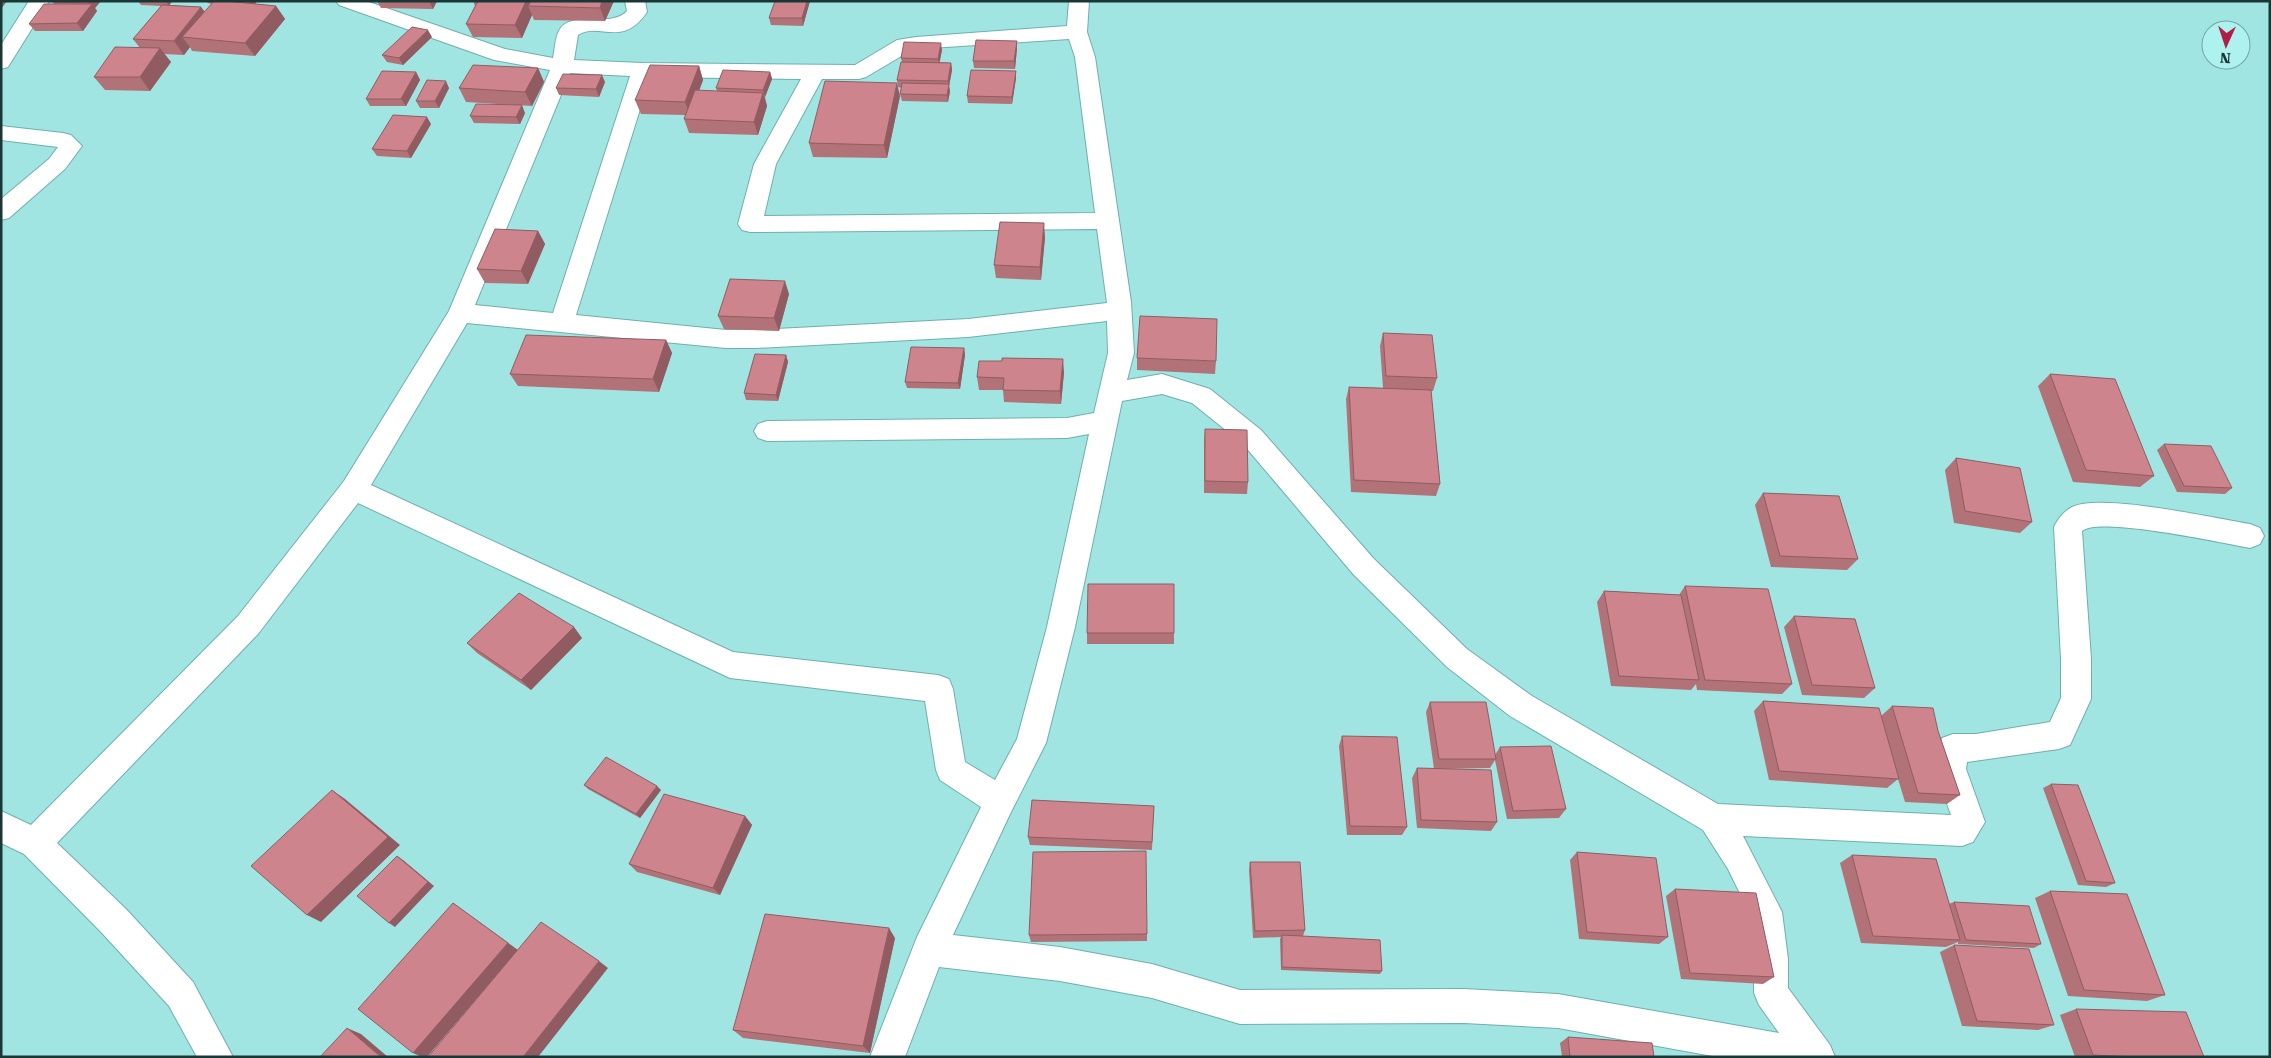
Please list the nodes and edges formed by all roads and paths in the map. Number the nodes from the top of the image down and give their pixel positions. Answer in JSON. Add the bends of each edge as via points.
{"nodes":[{"id":1,"x":39,"y":1,"type":"edge"},
{"id":2,"x":346,"y":1,"type":"edge"},
{"id":3,"x":635,"y":1,"type":"edge"},
{"id":4,"x":1079,"y":1,"type":"edge"},
{"id":5,"x":1077,"y":32,"type":"junction"},
{"id":6,"x":1,"y":62,"type":"edge"},
{"id":7,"x":562,"y":66,"type":"junction"},
{"id":8,"x":642,"y":70,"type":"junction"},
{"id":9,"x":816,"y":72,"type":"junction"},
{"id":10,"x":1,"y":133,"type":"edge"},
{"id":11,"x":1,"y":212,"type":"edge"},
{"id":12,"x":1107,"y":221,"type":"junction"},
{"id":13,"x":1119,"y":311,"type":"junction"},
{"id":14,"x":460,"y":313,"type":"junction"},
{"id":15,"x":562,"y":322,"type":"junction"},
{"id":16,"x":1108,"y":407,"type":"junction"},
{"id":17,"x":767,"y":431,"type":"dead end"},
{"id":18,"x":354,"y":489,"type":"junction"},
{"id":19,"x":2250,"y":536,"type":"dead end"},
{"id":20,"x":1000,"y":801,"type":"junction"},
{"id":21,"x":1714,"y":819,"type":"junction"},
{"id":22,"x":1,"y":826,"type":"edge"},
{"id":23,"x":35,"y":843,"type":"junction"},
{"id":24,"x":929,"y":949,"type":"junction"},
{"id":25,"x":216,"y":1057,"type":"edge"},
{"id":26,"x":887,"y":1057,"type":"edge"},
{"id":27,"x":1817,"y":1057,"type":"edge"}],
"edges":[{"from":1,"to":6,"type":"street"},
{"from":2,"to":7,"type":"street","via":[[501,55]]},
{"from":3,"to":7,"type":"street","via":[[637,12],[626,23],[611,27],[571,28]]},
{"from":4,"to":5,"type":"street"},
{"from":5,"to":9,"type":"street","via":[[916,43],[904,45],[859,72]]},
{"from":5,"to":12,"type":"street","via":[[1085,57]]},
{"from":7,"to":8,"type":"street"},
{"from":7,"to":14,"type":"street"},
{"from":8,"to":9,"type":"street"},
{"from":8,"to":15,"type":"street"},
{"from":9,"to":12,"type":"street","via":[[765,164],[750,224]]},
{"from":10,"to":11,"type":"street","via":[[63,140],[71,146],[57,164]]},
{"from":12,"to":13,"type":"street"},
{"from":13,"to":15,"type":"street","via":[[968,328],[755,339],[726,339]]},
{"from":13,"to":16,"type":"street","via":[[1121,353]]},
{"from":14,"to":15,"type":"street"},
{"from":14,"to":18,"type":"street"},
{"from":16,"to":17,"type":"street","via":[[1067,428]]},
{"from":16,"to":20,"type":"street","via":[[1061,627],[1031,743]]},
{"from":16,"to":21,"type":"street","via":[[1162,384],[1202,396],[1252,437],[1364,567],[1458,658],[1521,706]]},
{"from":18,"to":20,"type":"street","via":[[730,665],[938,689],[951,770]]},
{"from":18,"to":23,"type":"street","via":[[248,625]]},
{"from":19,"to":21,"type":"street","via":[[2116,514],[2080,516],[2068,527],[2076,699],[2059,735],[1976,748],[1952,748],[1951,769],[1969,822],[1962,831]]},
{"from":20,"to":24,"type":"street"},
{"from":21,"to":27,"type":"street","via":[[1739,858],[1766,912],[1771,992]]},
{"from":22,"to":23,"type":"street"},
{"from":23,"to":25,"type":"street","via":[[114,921],[181,994]]},
{"from":24,"to":26,"type":"street"},
{"from":24,"to":27,"type":"street","via":[[1088,970],[1152,982],[1240,1007],[1454,1006],[1558,1011]]}]}
